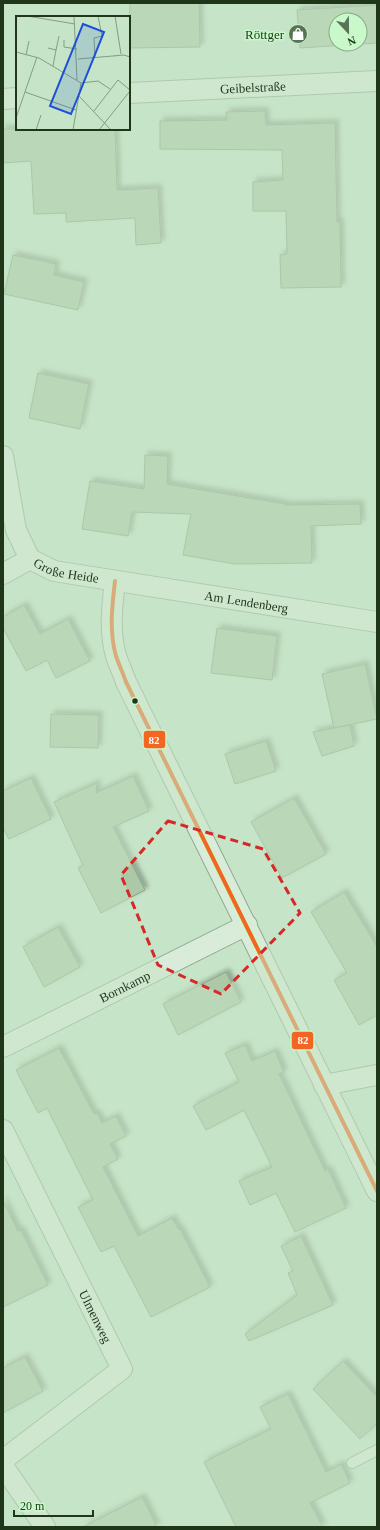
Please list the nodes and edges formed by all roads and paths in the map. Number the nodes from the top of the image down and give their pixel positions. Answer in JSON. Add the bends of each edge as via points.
{"nodes":[{"id":1,"x":377,"y":81,"type":"edge"},
{"id":2,"x":130,"y":93,"type":"edge"},
{"id":3,"x":16,"y":98,"type":"edge"},
{"id":4,"x":3,"y":99,"type":"edge"},
{"id":5,"x":3,"y":456,"type":"edge"},
{"id":6,"x":30,"y":559,"type":"junction"},
{"id":7,"x":3,"y":574,"type":"edge"},
{"id":8,"x":116,"y":581,"type":"junction"},
{"id":9,"x":377,"y":622,"type":"edge"},
{"id":10,"x":247,"y":925,"type":"junction"},
{"id":11,"x":3,"y":1047,"type":"edge"},
{"id":12,"x":377,"y":1075,"type":"edge"},
{"id":13,"x":324,"y":1085,"type":"junction"},
{"id":14,"x":3,"y":1130,"type":"edge"},
{"id":15,"x":377,"y":1191,"type":"edge"},
{"id":16,"x":377,"y":1450,"type":"edge"},
{"id":17,"x":3,"y":1460,"type":"edge"},
{"id":18,"x":352,"y":1463,"type":"dead end"},
{"id":19,"x":3,"y":1466,"type":"edge"},
{"id":20,"x":45,"y":1527,"type":"edge"}],
"edges":[{"from":1,"to":2,"type":"street","name":"Geibelstraße"},
{"from":3,"to":4,"type":"street"},
{"from":5,"to":6,"type":"street","name":"Große Heide","via":[[16,530]]},
{"from":6,"to":7,"type":"street"},
{"from":6,"to":8,"type":"street","name":"Große Heide","via":[[54,571]]},
{"from":8,"to":9,"type":"street","name":"Am Lendenberg"},
{"from":8,"to":10,"type":"street","via":[[112,634],[116,655],[126,682]]},
{"from":10,"to":11,"type":"street","name":"Bornkamp"},
{"from":10,"to":13,"type":"street"},
{"from":12,"to":13,"type":"street"},
{"from":13,"to":15,"type":"street"},
{"from":14,"to":17,"type":"street","name":"Ulmenweg","via":[[122,1369]]},
{"from":16,"to":18,"type":"lane"},
{"from":19,"to":20,"type":"street"}]}
